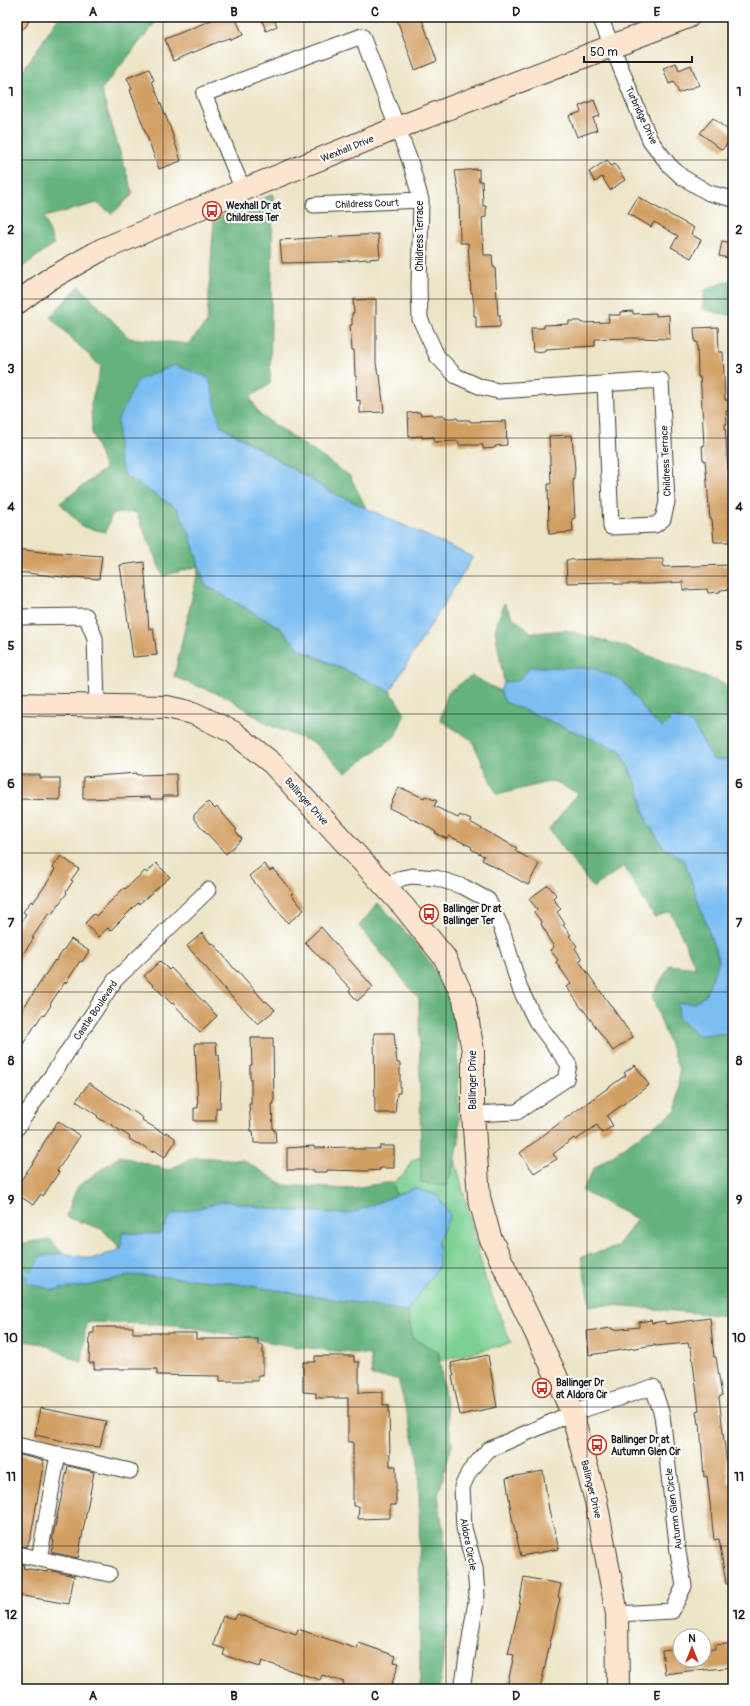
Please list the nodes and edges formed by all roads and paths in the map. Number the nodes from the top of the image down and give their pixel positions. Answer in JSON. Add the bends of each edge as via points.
{"nodes":[{"id":1,"x":600,"y":17,"type":"edge"},
{"id":2,"x":688,"y":17,"type":"edge"},
{"id":3,"x":612,"y":47,"type":"junction"},
{"id":4,"x":397,"y":128,"type":"junction"},
{"id":5,"x":243,"y":190,"type":"junction"},
{"id":6,"x":733,"y":199,"type":"edge"},
{"id":7,"x":421,"y":200,"type":"junction"},
{"id":8,"x":314,"y":205,"type":"dead end"},
{"id":9,"x":17,"y":303,"type":"edge"},
{"id":10,"x":605,"y":384,"type":"junction"},
{"id":11,"x":17,"y":617,"type":"edge"},
{"id":12,"x":17,"y":704,"type":"edge"},
{"id":13,"x":97,"y":705,"type":"junction"},
{"id":14,"x":386,"y":886,"type":"junction"},
{"id":15,"x":208,"y":890,"type":"dead end"},
{"id":16,"x":472,"y":1114,"type":"junction"},
{"id":17,"x":17,"y":1128,"type":"edge"},
{"id":18,"x":572,"y":1413,"type":"junction"},
{"id":19,"x":17,"y":1445,"type":"edge"},
{"id":20,"x":58,"y":1454,"type":"junction"},
{"id":21,"x":130,"y":1471,"type":"dead end"},
{"id":22,"x":17,"y":1554,"type":"edge"},
{"id":23,"x":39,"y":1559,"type":"junction"},
{"id":24,"x":109,"y":1574,"type":"dead end"},
{"id":25,"x":617,"y":1614,"type":"junction"},
{"id":26,"x":462,"y":1689,"type":"edge"},
{"id":27,"x":618,"y":1689,"type":"edge"}],
"edges":[{"from":1,"to":3,"type":"street","name":"Turbridge Drive"},
{"from":2,"to":3,"type":"street","name":"Wexhall Drive"},
{"from":3,"to":4,"type":"street","name":"Wexhall Drive"},
{"from":3,"to":6,"type":"street","name":"Turbridge Drive","via":[[650,140],[669,165],[682,177],[709,193]]},
{"from":4,"to":5,"type":"street","name":"Wexhall Drive"},
{"from":4,"to":5,"type":"street","name":"Childress Terrace","via":[[362,36],[206,93],[204,94]]},
{"from":4,"to":7,"type":"street","name":"Childress Terrace"},
{"from":5,"to":9,"type":"street","name":"Wexhall Drive","via":[[101,250],[48,280]]},
{"from":7,"to":8,"type":"street","name":"Childress Court"},
{"from":7,"to":10,"type":"street","name":"Childress Terrace","via":[[420,319],[438,356],[456,376],[498,391]]},
{"from":10,"to":10,"type":"street","name":"Childress Terrace","via":[[661,380],[667,502],[663,519],[655,525],[611,527]]},
{"from":11,"to":13,"type":"street","via":[[86,616],[95,638]]},
{"from":12,"to":13,"type":"street","name":"Ballinger Drive"},
{"from":13,"to":14,"type":"street","name":"Ballinger Drive","via":[[167,707],[193,713],[233,732],[273,764]]},
{"from":14,"to":16,"type":"street","name":"Ballinger Drive","via":[[445,958],[464,999],[473,1051]]},
{"from":14,"to":16,"type":"street","via":[[412,876],[436,878],[464,887],[488,900],[502,929],[523,995],[536,1020],[568,1065],[566,1079],[517,1112]]},
{"from":15,"to":17,"type":"street","name":"Castle Boulevard","via":[[114,980]]},
{"from":16,"to":18,"type":"street","name":"Ballinger Drive","via":[[479,1197],[490,1237]]},
{"from":18,"to":25,"type":"street","name":"Ballinger Drive","via":[[596,1501]]},
{"from":18,"to":25,"type":"street","name":"Autumn Glen Circle","via":[[652,1387],[662,1415],[684,1586],[672,1611]]},
{"from":18,"to":26,"type":"street","name":"Aldora Circle","via":[[488,1450],[469,1472],[462,1487],[464,1528],[475,1568],[477,1595]]},
{"from":19,"to":20,"type":"street"},
{"from":20,"to":21,"type":"street"},
{"from":20,"to":23,"type":"street"},
{"from":22,"to":23,"type":"street"},
{"from":23,"to":24,"type":"street"},
{"from":25,"to":27,"type":"street","name":"Ballinger Drive"}]}
